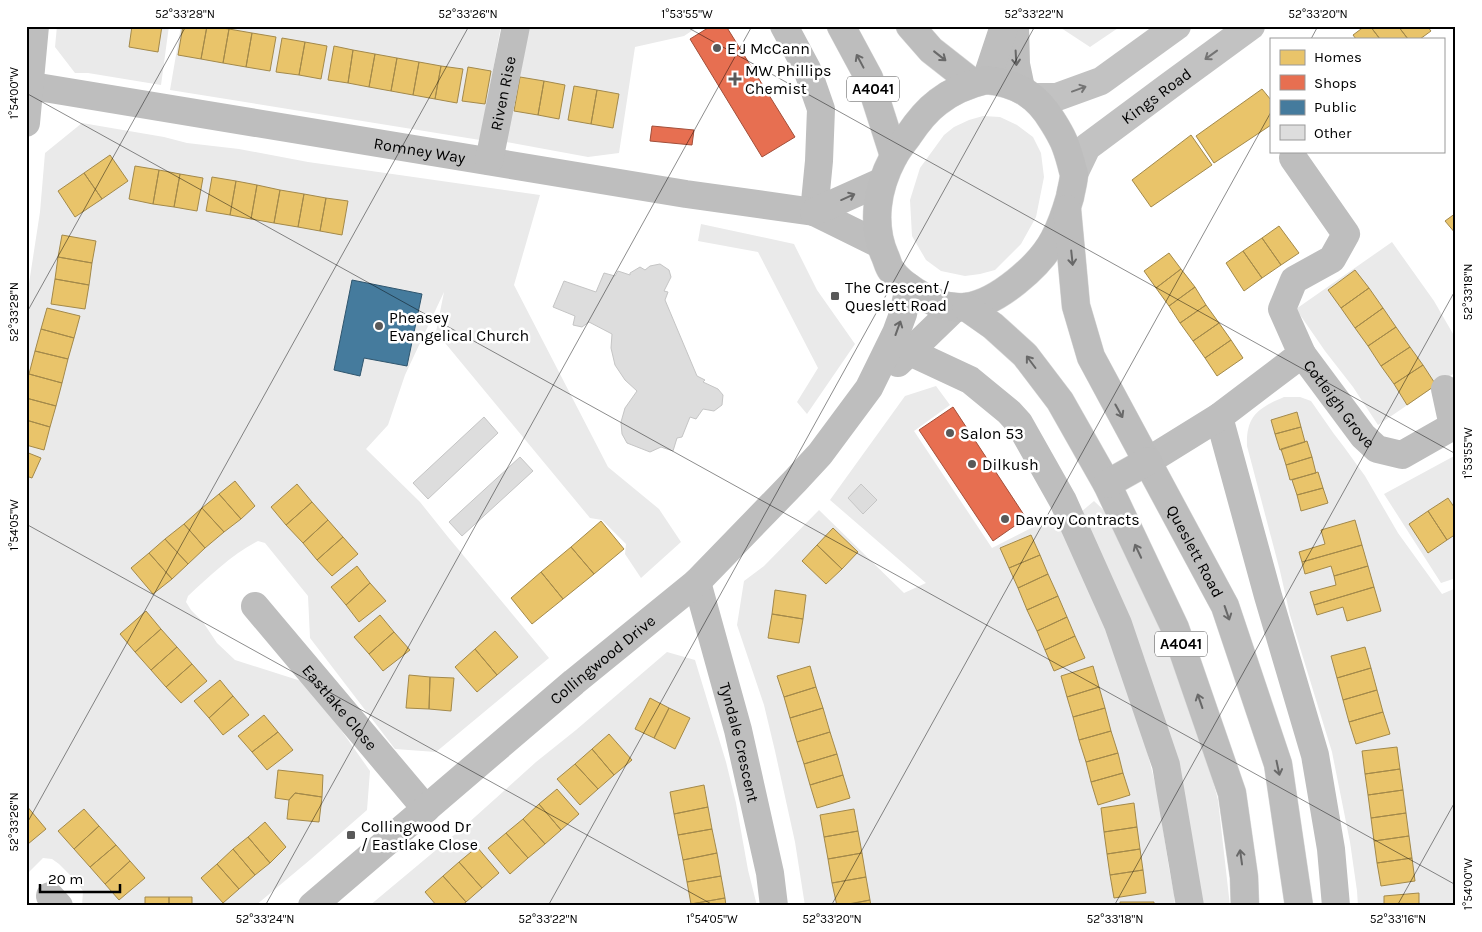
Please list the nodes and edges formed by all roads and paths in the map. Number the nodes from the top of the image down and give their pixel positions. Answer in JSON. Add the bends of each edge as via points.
{"nodes":[{"id":1,"x":35,"y":26,"type":"edge"},
{"id":2,"x":516,"y":26,"type":"edge"},
{"id":3,"x":784,"y":26,"type":"edge"},
{"id":4,"x":841,"y":26,"type":"edge"},
{"id":5,"x":910,"y":26,"type":"edge"},
{"id":6,"x":1004,"y":26,"type":"edge"},
{"id":7,"x":1015,"y":26,"type":"edge"},
{"id":8,"x":1177,"y":26,"type":"edge"},
{"id":9,"x":1251,"y":26,"type":"edge"},
{"id":10,"x":980,"y":81,"type":"junction"},
{"id":11,"x":28,"y":85,"type":"edge"},
{"id":12,"x":1026,"y":93,"type":"junction"},
{"id":13,"x":26,"y":123,"type":"edge"},
{"id":14,"x":894,"y":156,"type":"junction"},
{"id":15,"x":1293,"y":158,"type":"dead end"},
{"id":16,"x":489,"y":162,"type":"junction"},
{"id":17,"x":1074,"y":174,"type":"junction"},
{"id":18,"x":883,"y":181,"type":"junction"},
{"id":19,"x":1067,"y":209,"type":"junction"},
{"id":20,"x":814,"y":212,"type":"junction"},
{"id":21,"x":880,"y":244,"type":"junction"},
{"id":22,"x":909,"y":287,"type":"junction"},
{"id":23,"x":961,"y":307,"type":"junction"},
{"id":24,"x":910,"y":352,"type":"junction"},
{"id":25,"x":1302,"y":354,"type":"junction"},
{"id":26,"x":869,"y":388,"type":"junction"},
{"id":27,"x":1444,"y":389,"type":"dead end"},
{"id":28,"x":1219,"y":417,"type":"junction"},
{"id":29,"x":1148,"y":461,"type":"junction"},
{"id":30,"x":1107,"y":484,"type":"junction"},
{"id":31,"x":697,"y":582,"type":"junction"},
{"id":32,"x":255,"y":606,"type":"dead end"},
{"id":33,"x":426,"y":809,"type":"junction"},
{"id":34,"x":312,"y":906,"type":"edge"},
{"id":35,"x":774,"y":906,"type":"edge"},
{"id":36,"x":1190,"y":906,"type":"edge"},
{"id":37,"x":1245,"y":906,"type":"edge"},
{"id":38,"x":1299,"y":906,"type":"edge"},
{"id":39,"x":1336,"y":906,"type":"edge"}],
"edges":[{"from":1,"to":11,"type":"street"},
{"from":2,"to":16,"type":"street","name":"Riven Rise"},
{"from":3,"to":20,"type":"street","via":[[807,69],[821,109]]},
{"from":14,"to":4,"type":"highway","number":"A4041","one_way":true,"via":[[869,78]]},
{"from":5,"to":10,"type":"highway","one_way":true,"via":[[932,50]]},
{"from":6,"to":10,"type":"street"},
{"from":7,"to":12,"type":"street","one_way":true,"via":[[1016,64]]},
{"from":12,"to":8,"type":"main road","one_way":true,"via":[[1057,97],[1101,81]]},
{"from":9,"to":17,"type":"main road","name":"Kings Road","one_way":true,"via":[[1087,148]]},
{"from":10,"to":12,"type":"highway","via":[[1002,81]]},
{"from":10,"to":14,"type":"highway","via":[[952,93],[933,107]]},
{"from":11,"to":13,"type":"street"},
{"from":11,"to":16,"type":"street","name":"Romney Way"},
{"from":12,"to":17,"type":"highway","via":[[1049,115],[1064,139]]},
{"from":14,"to":18,"type":"highway"},
{"from":15,"to":25,"type":"street","name":"Cotleigh Grove","via":[[1346,234],[1332,258],[1294,280],[1282,309]]},
{"from":16,"to":20,"type":"street","name":"Romney Way"},
{"from":17,"to":19,"type":"highway"},
{"from":20,"to":18,"type":"street","one_way":true},
{"from":18,"to":21,"type":"highway","via":[[877,220]]},
{"from":19,"to":23,"type":"highway","via":[[1053,240],[1022,276],[986,301]]},
{"from":19,"to":29,"type":"highway","name":"Queslett Road","one_way":true,"via":[[1076,306],[1091,357]]},
{"from":20,"to":21,"type":"street","name":"Romney Way"},
{"from":21,"to":22,"type":"highway","via":[[890,270]]},
{"from":22,"to":23,"type":"highway","via":[[939,304]]},
{"from":26,"to":22,"type":"street","name":"Collingwood Drive","one_way":true,"via":[[896,333]]},
{"from":23,"to":24,"type":"street","name":"Collingwood Drive"},
{"from":30,"to":23,"type":"highway","number":"A4041","one_way":true,"via":[[1060,401],[1025,355],[993,326]]},
{"from":24,"to":26,"type":"street","name":"Collingwood Drive"},
{"from":24,"to":36,"type":"street","via":[[970,380],[1009,412],[1019,423],[1063,501],[1118,624],[1166,765]]},
{"from":25,"to":27,"type":"street","name":"Cotleigh Grove","via":[[1363,436],[1377,448],[1402,455],[1452,426]]},
{"from":25,"to":28,"type":"street","name":"Cotleigh Grove"},
{"from":26,"to":31,"type":"street","name":"Collingwood Drive","via":[[820,454]]},
{"from":28,"to":29,"type":"street","name":"Cotleigh Grove"},
{"from":28,"to":39,"type":"street","via":[[1315,755],[1331,849]]},
{"from":29,"to":30,"type":"highway"},
{"from":29,"to":38,"type":"highway","name":"Queslett Road","one_way":true,"via":[[1225,606],[1278,764]]},
{"from":37,"to":30,"type":"highway","number":"A4041","one_way":true,"via":[[1232,793],[1175,628]]},
{"from":31,"to":33,"type":"street","name":"Collingwood Drive"},
{"from":31,"to":35,"type":"street","name":"Tyndale Crescent","via":[[738,730],[770,873]]},
{"from":32,"to":33,"type":"street","name":"Eastlake Close"},
{"from":33,"to":34,"type":"street","name":"Collingwood Drive"}]}
